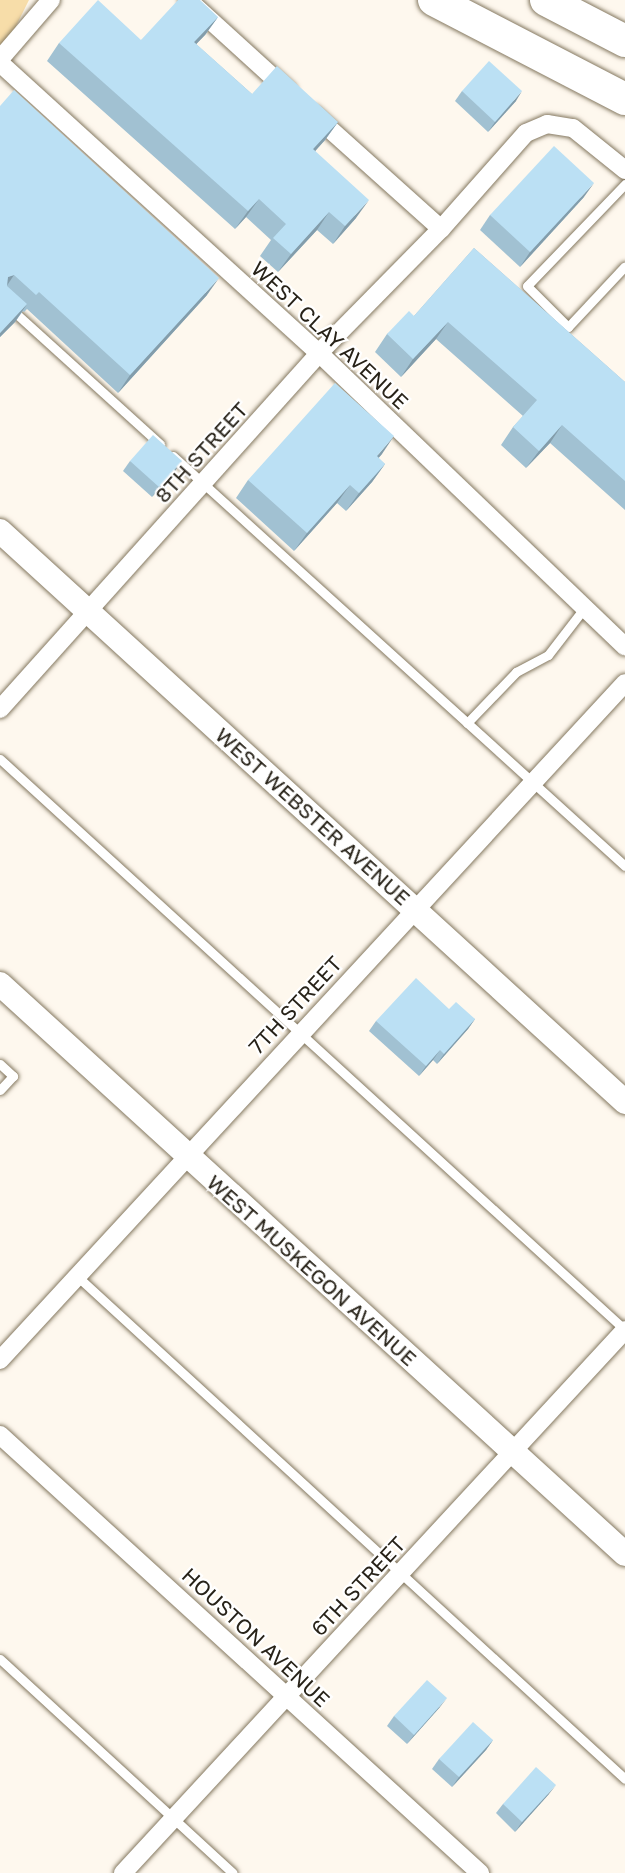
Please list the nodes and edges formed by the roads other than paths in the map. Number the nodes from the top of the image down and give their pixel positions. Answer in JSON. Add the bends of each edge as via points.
{"nodes":[{"id":1,"x":51,"y":0,"type":"edge"},
{"id":2,"x":188,"y":0,"type":"edge"},
{"id":3,"x":434,"y":0,"type":"edge"},
{"id":4,"x":546,"y":0,"type":"edge"},
{"id":5,"x":625,"y":41,"type":"edge"},
{"id":6,"x":0,"y":61,"type":"edge"},
{"id":7,"x":625,"y":99,"type":"edge"},
{"id":8,"x":625,"y":170,"type":"edge"},
{"id":9,"x":625,"y":184,"type":"edge"},
{"id":10,"x":441,"y":230,"type":"junction"},
{"id":11,"x":625,"y":266,"type":"edge"},
{"id":12,"x":0,"y":299,"type":"edge"},
{"id":13,"x":319,"y":353,"type":"junction"},
{"id":14,"x":203,"y":483,"type":"junction"},
{"id":15,"x":0,"y":531,"type":"edge"},
{"id":16,"x":585,"y":608,"type":"junction"},
{"id":17,"x":89,"y":611,"type":"junction"},
{"id":18,"x":625,"y":646,"type":"edge"},
{"id":19,"x":625,"y":683,"type":"edge"},
{"id":20,"x":0,"y":709,"type":"edge"},
{"id":21,"x":467,"y":723,"type":"junction"},
{"id":22,"x":0,"y":759,"type":"edge"},
{"id":23,"x":531,"y":782,"type":"junction"},
{"id":24,"x":625,"y":866,"type":"edge"},
{"id":25,"x":414,"y":909,"type":"junction"},
{"id":26,"x":0,"y":984,"type":"edge"},
{"id":27,"x":301,"y":1032,"type":"junction"},
{"id":28,"x":0,"y":1064,"type":"edge"},
{"id":29,"x":0,"y":1090,"type":"edge"},
{"id":30,"x":625,"y":1102,"type":"edge"},
{"id":31,"x":187,"y":1156,"type":"junction"},
{"id":32,"x":78,"y":1277,"type":"junction"},
{"id":33,"x":625,"y":1330,"type":"edge"},
{"id":34,"x":0,"y":1360,"type":"edge"},
{"id":35,"x":0,"y":1435,"type":"edge"},
{"id":36,"x":514,"y":1452,"type":"junction"},
{"id":37,"x":625,"y":1554,"type":"edge"},
{"id":38,"x":402,"y":1572,"type":"junction"},
{"id":39,"x":0,"y":1659,"type":"edge"},
{"id":40,"x":286,"y":1697,"type":"junction"},
{"id":41,"x":625,"y":1779,"type":"edge"},
{"id":42,"x":173,"y":1818,"type":"junction"},
{"id":43,"x":123,"y":1873,"type":"edge"},
{"id":44,"x":233,"y":1873,"type":"edge"},
{"id":45,"x":480,"y":1873,"type":"edge"}],
"edges":[{"from":1,"to":6,"type":"street"},
{"from":2,"to":10,"type":"street"},
{"from":3,"to":7,"type":"highway"},
{"from":4,"to":5,"type":"highway"},
{"from":6,"to":13,"type":"street","name":"WEST CLAY AVENUE"},
{"from":8,"to":10,"type":"street","name":"8TH STREET","via":[[573,128],[547,124],[526,133]]},
{"from":9,"to":11,"type":"lane","via":[[527,286],[568,327]]},
{"from":10,"to":13,"type":"street","name":"8TH STREET"},
{"from":12,"to":14,"type":"lane"},
{"from":13,"to":14,"type":"street","name":"8TH STREET"},
{"from":13,"to":16,"type":"street","name":"WEST CLAY AVENUE"},
{"from":14,"to":17,"type":"street","name":"8TH STREET"},
{"from":14,"to":21,"type":"lane"},
{"from":15,"to":17,"type":"main road","name":"WEST WEBSTER AVENUE"},
{"from":16,"to":18,"type":"street","name":"WEST CLAY AVENUE"},
{"from":16,"to":21,"type":"lane","via":[[548,656],[516,672]]},
{"from":17,"to":20,"type":"street","name":"8TH STREET"},
{"from":17,"to":25,"type":"main road","name":"WEST WEBSTER AVENUE"},
{"from":19,"to":23,"type":"street","name":"7TH STREET"},
{"from":21,"to":23,"type":"lane"},
{"from":22,"to":27,"type":"lane"},
{"from":23,"to":24,"type":"lane"},
{"from":23,"to":25,"type":"street","name":"7TH STREET"},
{"from":25,"to":27,"type":"street","name":"7TH STREET"},
{"from":25,"to":30,"type":"main road","name":"WEST WEBSTER AVENUE"},
{"from":26,"to":31,"type":"main road","name":"WEST MUSKEGON AVENUE"},
{"from":27,"to":31,"type":"street","name":"7TH STREET"},
{"from":27,"to":33,"type":"lane"},
{"from":28,"to":29,"type":"lane","via":[[13,1076]]},
{"from":31,"to":32,"type":"street","name":"7TH STREET"},
{"from":31,"to":36,"type":"main road","name":"WEST MUSKEGON AVENUE"},
{"from":32,"to":34,"type":"street","name":"7TH STREET"},
{"from":32,"to":38,"type":"lane"},
{"from":33,"to":36,"type":"street","name":"6TH STREET"},
{"from":35,"to":40,"type":"street","name":"HOUSTON AVENUE"},
{"from":36,"to":37,"type":"main road","name":"WEST MUSKEGON AVENUE"},
{"from":36,"to":38,"type":"street","name":"6TH STREET"},
{"from":38,"to":40,"type":"street","name":"6TH STREET"},
{"from":38,"to":41,"type":"lane"},
{"from":39,"to":42,"type":"lane"},
{"from":40,"to":42,"type":"street","name":"6TH STREET"},
{"from":40,"to":45,"type":"street","name":"HOUSTON AVENUE"},
{"from":42,"to":43,"type":"street","name":"6TH STREET"},
{"from":42,"to":44,"type":"lane"}]}
